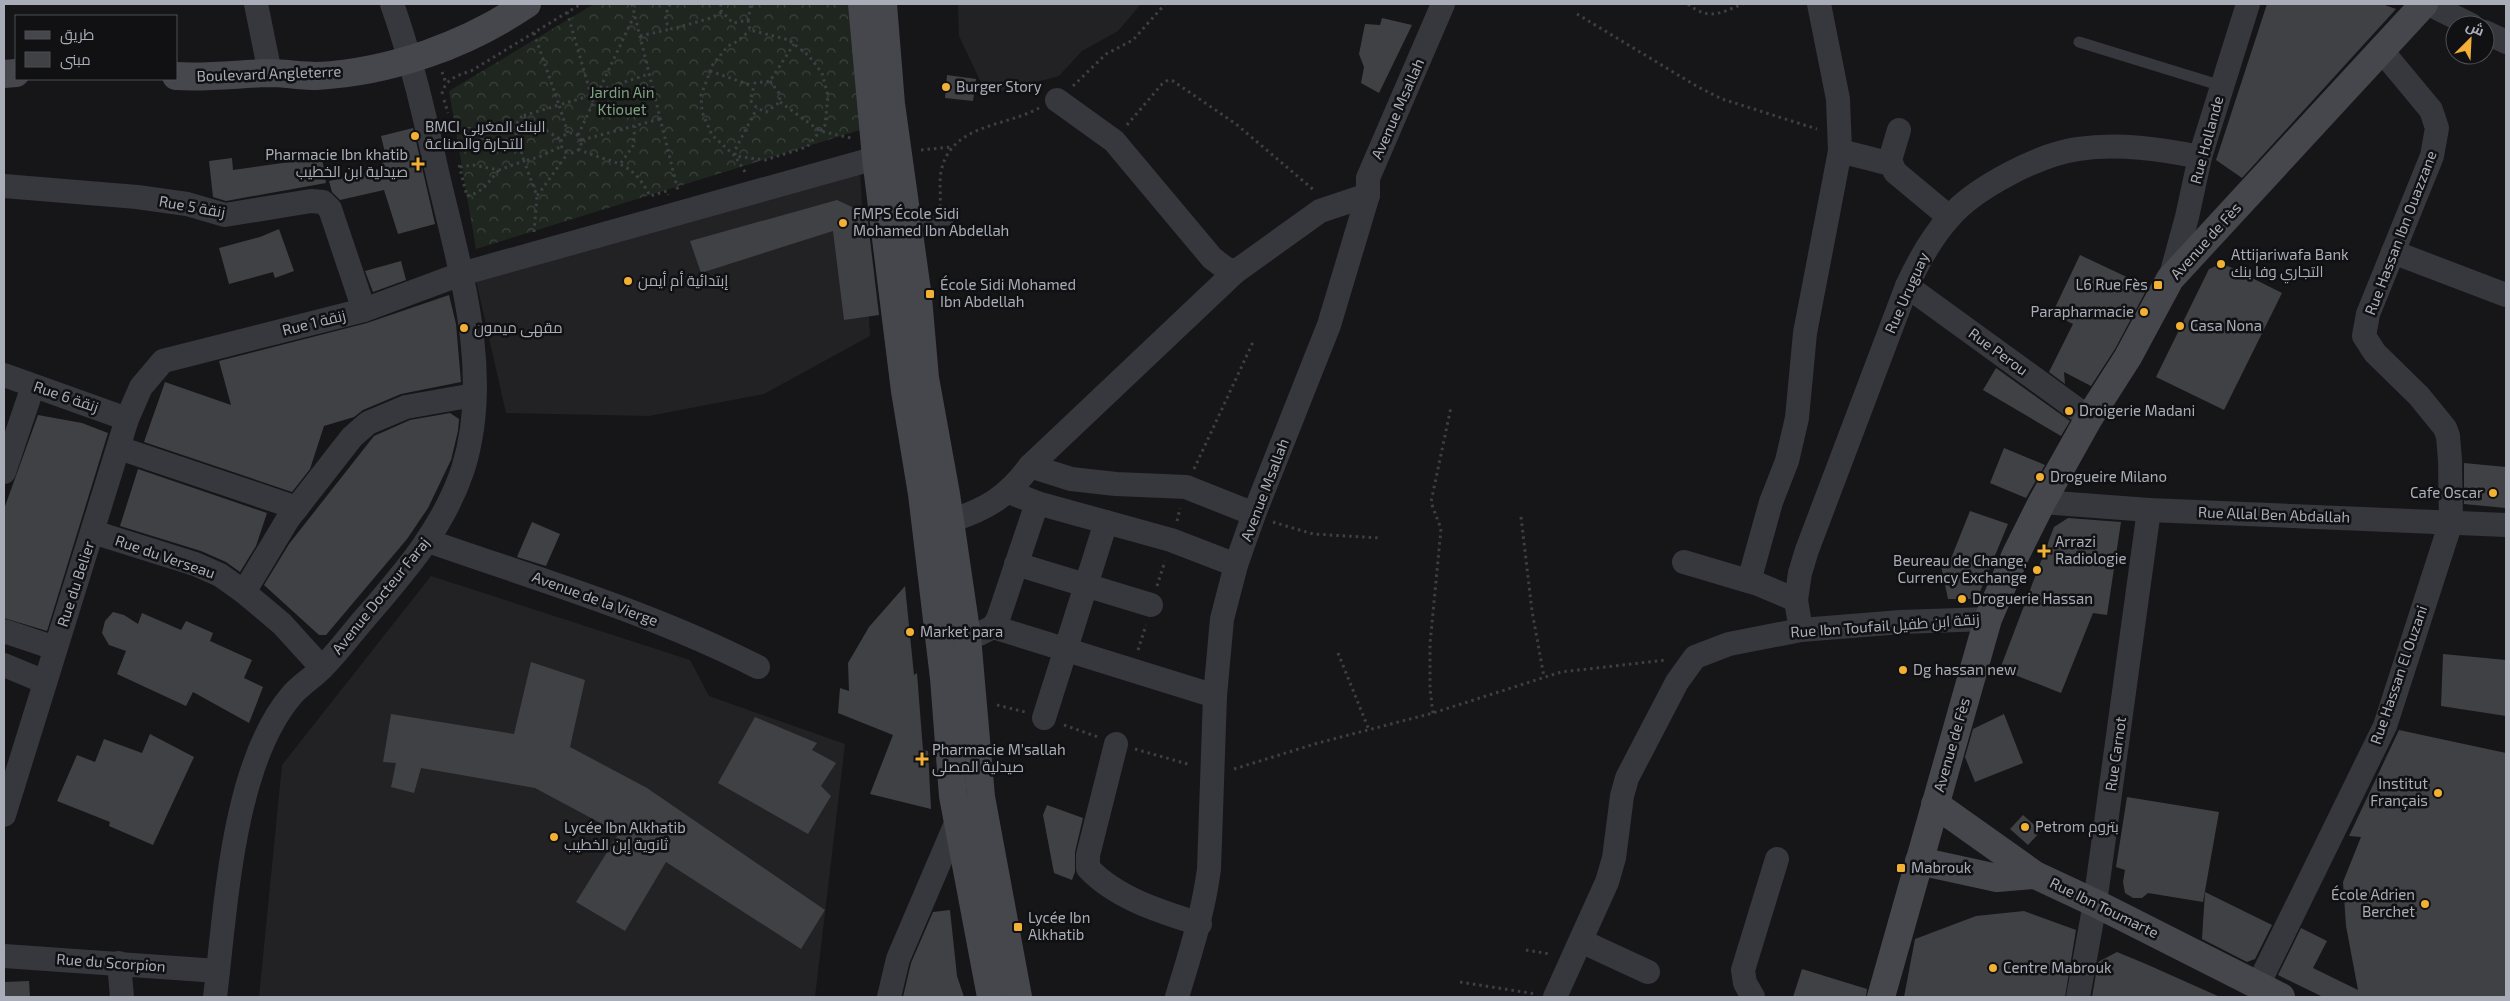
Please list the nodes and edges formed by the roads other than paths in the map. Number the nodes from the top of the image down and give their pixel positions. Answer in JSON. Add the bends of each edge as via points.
{"nodes":[{"id":1,"x":256,"y":4,"type":"edge"},
{"id":2,"x":392,"y":4,"type":"edge"},
{"id":3,"x":527,"y":4,"type":"edge"},
{"id":4,"x":862,"y":4,"type":"edge"},
{"id":5,"x":882,"y":4,"type":"edge"},
{"id":6,"x":1443,"y":4,"type":"edge"},
{"id":7,"x":1819,"y":4,"type":"edge"},
{"id":8,"x":2248,"y":4,"type":"edge"},
{"id":9,"x":2424,"y":4,"type":"edge"},
{"id":10,"x":2429,"y":4,"type":"edge"},
{"id":11,"x":2452,"y":15,"type":"edge"},
{"id":12,"x":2079,"y":42,"type":"dead end"},
{"id":13,"x":2382,"y":51,"type":"junction"},
{"id":14,"x":411,"y":60,"type":"junction"},
{"id":15,"x":270,"y":73,"type":"junction"},
{"id":16,"x":178,"y":76,"type":"edge"},
{"id":17,"x":2222,"y":86,"type":"junction"},
{"id":18,"x":1057,"y":100,"type":"road end"},
{"id":19,"x":1900,"y":130,"type":"dead end"},
{"id":20,"x":1840,"y":142,"type":"junction"},
{"id":21,"x":887,"y":155,"type":"junction"},
{"id":22,"x":2200,"y":157,"type":"junction"},
{"id":23,"x":1891,"y":164,"type":"junction"},
{"id":24,"x":4,"y":186,"type":"edge"},
{"id":25,"x":1368,"y":195,"type":"junction"},
{"id":26,"x":1949,"y":217,"type":"junction"},
{"id":27,"x":943,"y":220,"type":"road end"},
{"id":28,"x":907,"y":224,"type":"junction"},
{"id":29,"x":2393,"y":252,"type":"junction"},
{"id":30,"x":1236,"y":272,"type":"junction"},
{"id":31,"x":461,"y":274,"type":"junction"},
{"id":32,"x":2170,"y":279,"type":"junction"},
{"id":33,"x":1906,"y":286,"type":"junction"},
{"id":34,"x":2506,"y":295,"type":"edge"},
{"id":35,"x":364,"y":310,"type":"junction"},
{"id":36,"x":163,"y":361,"type":"joint"},
{"id":37,"x":4,"y":375,"type":"edge"},
{"id":38,"x":33,"y":386,"type":"junction"},
{"id":39,"x":474,"y":394,"type":"junction"},
{"id":40,"x":127,"y":418,"type":"junction"},
{"id":41,"x":2089,"y":418,"type":"junction"},
{"id":42,"x":119,"y":448,"type":"junction"},
{"id":43,"x":1030,"y":466,"type":"junction"},
{"id":44,"x":4,"y":472,"type":"edge"},
{"id":45,"x":1009,"y":492,"type":"junction"},
{"id":46,"x":2042,"y":502,"type":"junction"},
{"id":47,"x":1037,"y":503,"type":"junction"},
{"id":48,"x":297,"y":508,"type":"junction"},
{"id":49,"x":2149,"y":510,"type":"junction"},
{"id":50,"x":1254,"y":514,"type":"junction"},
{"id":51,"x":950,"y":521,"type":"junction"},
{"id":52,"x":1106,"y":522,"type":"junction"},
{"id":53,"x":2451,"y":522,"type":"junction"},
{"id":54,"x":2506,"y":525,"type":"edge"},
{"id":55,"x":93,"y":532,"type":"junction"},
{"id":56,"x":428,"y":541,"type":"junction"},
{"id":57,"x":1684,"y":562,"type":"dead end"},
{"id":58,"x":1016,"y":564,"type":"junction"},
{"id":59,"x":1236,"y":565,"type":"junction"},
{"id":60,"x":1749,"y":581,"type":"junction"},
{"id":61,"x":1086,"y":585,"type":"junction"},
{"id":62,"x":244,"y":592,"type":"junction"},
{"id":63,"x":1796,"y":600,"type":"junction"},
{"id":64,"x":1152,"y":605,"type":"dead end"},
{"id":65,"x":1988,"y":619,"type":"junction"},
{"id":66,"x":993,"y":628,"type":"junction"},
{"id":67,"x":1801,"y":630,"type":"junction"},
{"id":68,"x":4,"y":631,"type":"edge"},
{"id":69,"x":967,"y":637,"type":"junction"},
{"id":70,"x":55,"y":648,"type":"junction"},
{"id":71,"x":1066,"y":650,"type":"junction"},
{"id":72,"x":4,"y":665,"type":"edge"},
{"id":73,"x":758,"y":667,"type":"dead end"},
{"id":74,"x":322,"y":668,"type":"junction"},
{"id":75,"x":45,"y":682,"type":"junction"},
{"id":76,"x":1215,"y":696,"type":"junction"},
{"id":77,"x":1044,"y":718,"type":"road end"},
{"id":78,"x":1116,"y":744,"type":"road end"},
{"id":79,"x":1935,"y":804,"type":"junction"},
{"id":80,"x":4,"y":816,"type":"edge"},
{"id":81,"x":956,"y":821,"type":"junction"},
{"id":82,"x":1776,"y":859,"type":"dead end"},
{"id":83,"x":1919,"y":861,"type":"junction"},
{"id":84,"x":2035,"y":875,"type":"junction"},
{"id":85,"x":2096,"y":903,"type":"junction"},
{"id":86,"x":1200,"y":924,"type":"junction"},
{"id":87,"x":1581,"y":941,"type":"junction"},
{"id":88,"x":4,"y":956,"type":"edge"},
{"id":89,"x":120,"y":963,"type":"junction"},
{"id":90,"x":218,"y":971,"type":"junction"},
{"id":91,"x":1648,"y":972,"type":"dead end"},
{"id":92,"x":2270,"y":991,"type":"edge"},
{"id":93,"x":1550,"y":996,"type":"edge"},
{"id":94,"x":122,"y":997,"type":"edge"},
{"id":95,"x":215,"y":997,"type":"edge"},
{"id":96,"x":889,"y":997,"type":"edge"},
{"id":97,"x":991,"y":997,"type":"edge"},
{"id":98,"x":1018,"y":997,"type":"edge"},
{"id":99,"x":1177,"y":997,"type":"edge"},
{"id":100,"x":1753,"y":997,"type":"edge"},
{"id":101,"x":1881,"y":997,"type":"edge"},
{"id":102,"x":2078,"y":997,"type":"edge"}],
"edges":[{"from":1,"to":15,"type":"street"},
{"from":2,"to":14,"type":"street","name":"Avenue Docteur Faraj"},
{"from":3,"to":14,"type":"main road","name":"Boulevard Angleterre","via":[[465,39]]},
{"from":4,"to":21,"type":"main road"},
{"from":5,"to":21,"type":"main road"},
{"from":6,"to":25,"type":"street","name":"Avenue Msallah","via":[[1368,178]]},
{"from":7,"to":20,"type":"street","via":[[1838,98]]},
{"from":8,"to":17,"type":"street","name":"Rue Hollande"},
{"from":9,"to":13,"type":"main road","name":"Avenue de Fès"},
{"from":10,"to":11,"type":"street"},
{"from":12,"to":17,"type":"lane"},
{"from":13,"to":29,"type":"street","name":"Rue Hassan Ibn Ouazzane","via":[[2431,110],[2437,128],[2432,156]]},
{"from":13,"to":32,"type":"main road","name":"Avenue de Fès"},
{"from":14,"to":15,"type":"main road","name":"Boulevard Angleterre","via":[[317,76]]},
{"from":14,"to":31,"type":"street","name":"Avenue Docteur Faraj"},
{"from":15,"to":16,"type":"main road","name":"Boulevard Angleterre"},
{"from":17,"to":22,"type":"street","name":"Rue Hollande"},
{"from":18,"to":30,"type":"street","via":[[1114,141],[1212,258]]},
{"from":19,"to":23,"type":"street"},
{"from":20,"to":23,"type":"street"},
{"from":20,"to":60,"type":"street","via":[[1805,333],[1798,418]]},
{"from":21,"to":28,"type":"main road"},
{"from":21,"to":31,"type":"street","name":"Rue 1 زنقة"},
{"from":21,"to":81,"type":"main road","via":[[904,391],[922,494],[944,678]]},
{"from":22,"to":26,"type":"street","name":"Rue Uruguay","via":[[2134,147],[2064,151],[2012,172]]},
{"from":22,"to":32,"type":"street","name":"Rue Hollande"},
{"from":23,"to":26,"type":"street","via":[[1900,177]]},
{"from":24,"to":35,"type":"street","name":"Rue 5 زنقة","via":[[137,197],[187,204],[225,214],[323,202],[330,209]]},
{"from":25,"to":30,"type":"street","via":[[1329,206]]},
{"from":25,"to":50,"type":"street","name":"Avenue Msallah","via":[[1329,324]]},
{"from":26,"to":33,"type":"street","name":"Rue Uruguay","via":[[1924,251]]},
{"from":27,"to":28,"type":"lane"},
{"from":28,"to":51,"type":"main road","via":[[925,378]]},
{"from":29,"to":34,"type":"street"},
{"from":29,"to":53,"type":"street","name":"Rue Hassan Ibn Ouazzane","via":[[2368,314],[2364,336],[2375,353],[2419,396],[2445,428]]},
{"from":30,"to":43,"type":"street"},
{"from":31,"to":35,"type":"street","name":"Rue 1 زنقة"},
{"from":31,"to":39,"type":"street","name":"Avenue Docteur Faraj","via":[[468,312]]},
{"from":32,"to":41,"type":"main road","name":"Avenue de Fès","via":[[2128,357]]},
{"from":33,"to":41,"type":"street","name":"Rue Perou"},
{"from":33,"to":63,"type":"street","name":"Rue Uruguay","via":[[1817,519],[1800,573]]},
{"from":35,"to":36,"type":"street","name":"Rue 1 زنقة"},
{"from":36,"to":40,"type":"street","name":"Rue du Belier","via":[[141,387]]},
{"from":37,"to":38,"type":"street","name":"Rue 6 زنقة"},
{"from":38,"to":40,"type":"street","name":"Rue 6 زنقة"},
{"from":38,"to":44,"type":"street"},
{"from":39,"to":48,"type":"street","via":[[406,407],[368,423],[352,436]]},
{"from":39,"to":56,"type":"street","name":"Avenue Docteur Faraj","via":[[474,427],[462,471]]},
{"from":40,"to":42,"type":"street","name":"Rue du Belier"},
{"from":41,"to":46,"type":"main road","name":"Avenue de Fès"},
{"from":42,"to":48,"type":"street"},
{"from":42,"to":55,"type":"street","name":"Rue du Belier"},
{"from":43,"to":45,"type":"street"},
{"from":43,"to":50,"type":"street","via":[[1071,479],[1186,487]]},
{"from":45,"to":47,"type":"street"},
{"from":45,"to":51,"type":"street","via":[[980,511]]},
{"from":46,"to":49,"type":"street","name":"Rue Allal Ben Abdallah"},
{"from":46,"to":65,"type":"main road","name":"Avenue de Fès"},
{"from":47,"to":52,"type":"street"},
{"from":47,"to":58,"type":"street"},
{"from":48,"to":62,"type":"street"},
{"from":49,"to":53,"type":"street","name":"Rue Allal Ben Abdallah"},
{"from":49,"to":85,"type":"street","name":"Rue Carnot"},
{"from":50,"to":59,"type":"street","name":"Avenue Msallah"},
{"from":51,"to":69,"type":"main road"},
{"from":52,"to":59,"type":"street","via":[[1171,540]]},
{"from":52,"to":61,"type":"street"},
{"from":53,"to":54,"type":"street","name":"Rue Allal Ben Abdallah"},
{"from":53,"to":92,"type":"street","name":"Rue Hassan El Ouzani","via":[[2385,726]]},
{"from":55,"to":62,"type":"street","name":"Rue du Verseau","via":[[195,564],[220,575]]},
{"from":55,"to":70,"type":"street","name":"Rue du Belier"},
{"from":56,"to":73,"type":"street","name":"Avenue de la Vierge","via":[[672,626]]},
{"from":56,"to":74,"type":"street","name":"Avenue Docteur Faraj"},
{"from":57,"to":60,"type":"street"},
{"from":58,"to":61,"type":"street"},
{"from":58,"to":66,"type":"street"},
{"from":59,"to":76,"type":"street","name":"Avenue Msallah","via":[[1222,619]]},
{"from":60,"to":63,"type":"street"},
{"from":61,"to":64,"type":"street"},
{"from":61,"to":71,"type":"street"},
{"from":62,"to":74,"type":"street","name":"Rue du Verseau","via":[[282,624]]},
{"from":63,"to":67,"type":"street","name":"Rue Uruguay"},
{"from":65,"to":67,"type":"street","name":"Rue Ibn Toufail زنقة ابن طفيل"},
{"from":65,"to":79,"type":"main road","name":"Avenue de Fès"},
{"from":66,"to":69,"type":"street"},
{"from":66,"to":71,"type":"street"},
{"from":67,"to":87,"type":"street","name":"Rue Ibn Toufail زنقة ابن طفيل","via":[[1729,644],[1695,657],[1677,682],[1627,778],[1614,858]]},
{"from":68,"to":70,"type":"street"},
{"from":69,"to":98,"type":"main road","via":[[980,797]]},
{"from":70,"to":75,"type":"street","name":"Rue du Belier"},
{"from":71,"to":76,"type":"street"},
{"from":71,"to":77,"type":"street"},
{"from":72,"to":75,"type":"street"},
{"from":74,"to":90,"type":"street","name":"Avenue Docteur Faraj","via":[[291,696],[259,751],[236,838]]},
{"from":75,"to":80,"type":"street","name":"Rue du Belier"},
{"from":76,"to":86,"type":"street","name":"Avenue Msallah","via":[[1208,869]]},
{"from":78,"to":86,"type":"street","via":[[1088,868],[1104,882],[1145,905]]},
{"from":79,"to":83,"type":"main road","name":"Avenue de Fès"},
{"from":79,"to":84,"type":"main road","name":"Rue Ibn Toumarte"},
{"from":81,"to":96,"type":"street","via":[[898,959]]},
{"from":81,"to":97,"type":"main road"},
{"from":82,"to":100,"type":"street","via":[[1743,970]]},
{"from":83,"to":84,"type":"main road","via":[[1997,878]]},
{"from":83,"to":101,"type":"main road","name":"Avenue de Fès"},
{"from":84,"to":85,"type":"main road","name":"Rue Ibn Toumarte"},
{"from":85,"to":92,"type":"main road","name":"Rue Ibn Toumarte"},
{"from":85,"to":102,"type":"street","name":"Rue Carnot"},
{"from":86,"to":99,"type":"street","name":"Avenue Msallah"},
{"from":87,"to":91,"type":"street"},
{"from":87,"to":93,"type":"street"},
{"from":88,"to":89,"type":"street","name":"Rue du Scorpion"},
{"from":89,"to":90,"type":"street","name":"Rue du Scorpion"},
{"from":89,"to":94,"type":"street"},
{"from":90,"to":95,"type":"street","name":"Avenue Docteur Faraj"}]}
